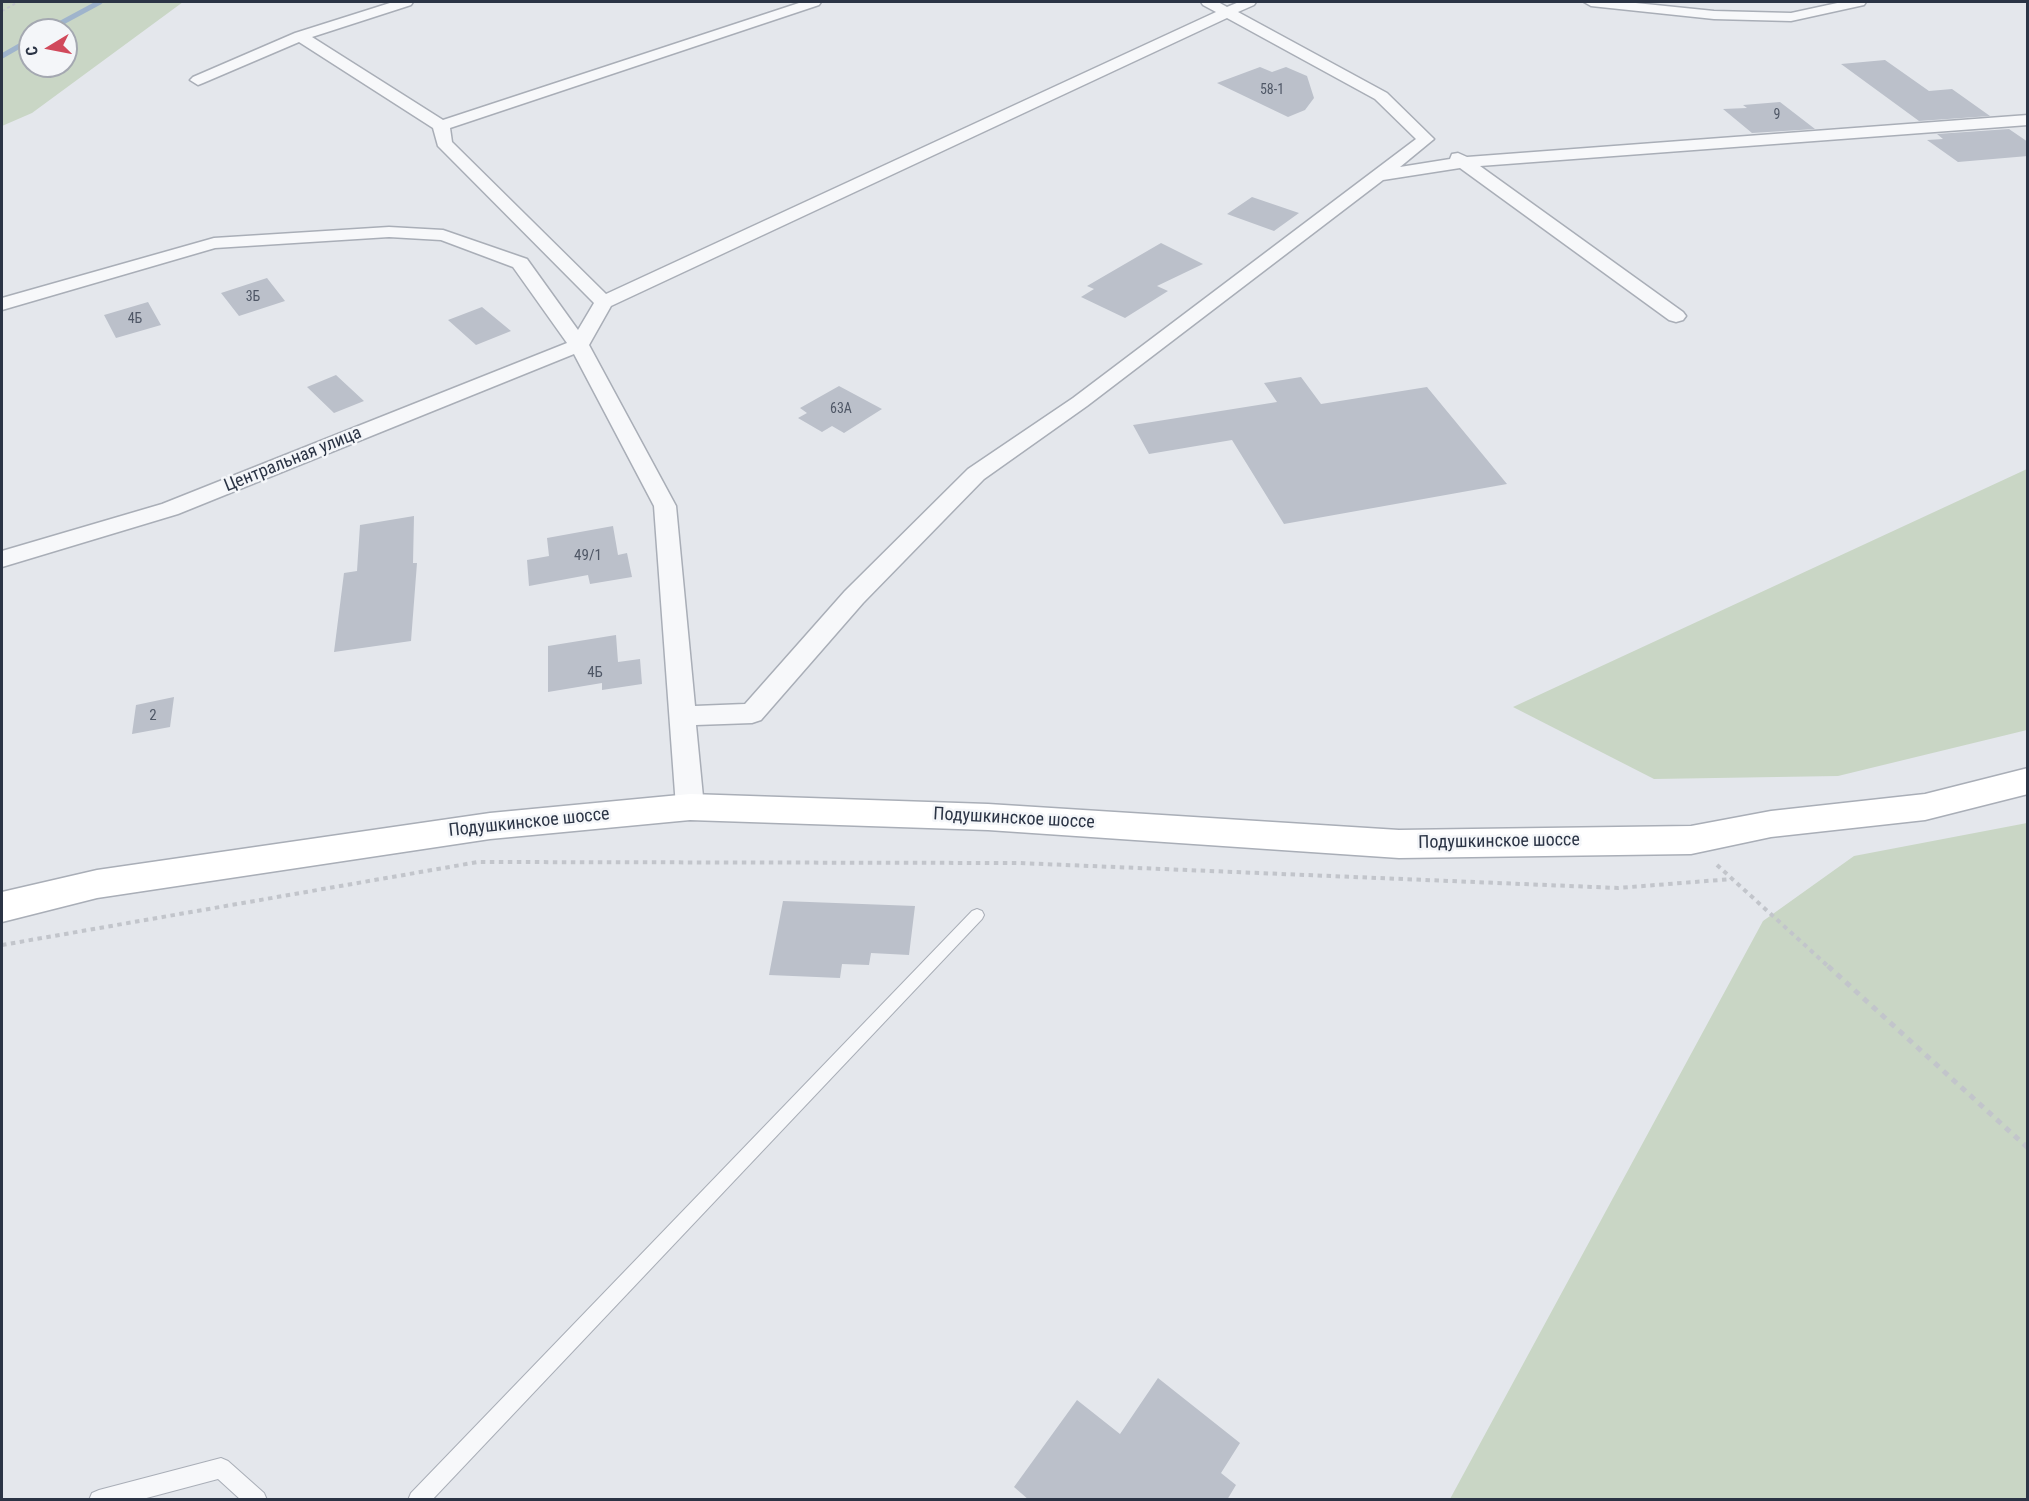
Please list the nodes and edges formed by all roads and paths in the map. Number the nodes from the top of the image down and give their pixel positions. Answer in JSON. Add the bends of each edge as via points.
{"nodes":[{"id":1,"x":18,"y":2,"type":"edge"},
{"id":2,"x":406,"y":2,"type":"edge"},
{"id":3,"x":814,"y":2,"type":"edge"},
{"id":4,"x":1249,"y":2,"type":"edge"},
{"id":5,"x":1591,"y":2,"type":"edge"},
{"id":6,"x":1859,"y":2,"type":"edge"},
{"id":7,"x":1217,"y":7,"type":"edge"},
{"id":8,"x":2,"y":11,"type":"edge"},
{"id":9,"x":300,"y":36,"type":"junction"},
{"id":10,"x":198,"y":80,"type":"dead end"},
{"id":11,"x":2028,"y":120,"type":"edge"},
{"id":12,"x":441,"y":126,"type":"junction"},
{"id":13,"x":1426,"y":139,"type":"junction"},
{"id":14,"x":1464,"y":162,"type":"junction"},
{"id":15,"x":1381,"y":175,"type":"junction"},
{"id":16,"x":604,"y":302,"type":"junction"},
{"id":17,"x":2,"y":304,"type":"edge"},
{"id":18,"x":1676,"y":316,"type":"dead end"},
{"id":19,"x":579,"y":345,"type":"junction"},
{"id":20,"x":2,"y":559,"type":"edge"},
{"id":21,"x":684,"y":716,"type":"junction"},
{"id":22,"x":2028,"y":782,"type":"edge"},
{"id":23,"x":690,"y":807,"type":"junction"},
{"id":24,"x":1692,"y":840,"type":"junction"},
{"id":25,"x":1732,"y":879,"type":"junction"},
{"id":26,"x":2,"y":907,"type":"edge"},
{"id":27,"x":977,"y":915,"type":"dead end"},
{"id":28,"x":2,"y":945,"type":"edge"},
{"id":29,"x":2028,"y":1148,"type":"edge"},
{"id":30,"x":99,"y":1500,"type":"edge"},
{"id":31,"x":256,"y":1500,"type":"edge"},
{"id":32,"x":418,"y":1500,"type":"edge"}],
"edges":[{"from":1,"to":8,"type":"path"},
{"from":2,"to":9,"type":"street"},
{"from":3,"to":12,"type":"street"},
{"from":4,"to":7,"type":"street"},
{"from":5,"to":6,"type":"street","via":[[1714,15],[1791,17]]},
{"from":7,"to":13,"type":"street","via":[[1381,96]]},
{"from":7,"to":16,"type":"street"},
{"from":9,"to":10,"type":"street"},
{"from":9,"to":12,"type":"street"},
{"from":11,"to":14,"type":"street"},
{"from":12,"to":16,"type":"street","via":[[444,143]]},
{"from":13,"to":14,"type":"street"},
{"from":13,"to":15,"type":"street"},
{"from":14,"to":15,"type":"street"},
{"from":14,"to":18,"type":"street"},
{"from":15,"to":21,"type":"street","via":[[1080,402],[976,474],[854,597],[752,713]]},
{"from":16,"to":19,"type":"street"},
{"from":17,"to":19,"type":"street","via":[[214,243],[389,232],[443,236],[519,263]]},
{"from":19,"to":20,"type":"street","name":"Центральная улица","via":[[170,509]]},
{"from":19,"to":21,"type":"street","via":[[665,506]]},
{"from":21,"to":23,"type":"street"},
{"from":22,"to":24,"type":"main road","name":"Подушкинское шоссе","via":[[1925,807],[1771,824]]},
{"from":23,"to":24,"type":"main road","name":"Подушкинское шоссе","via":[[988,816],[1399,844]]},
{"from":23,"to":26,"type":"main road","name":"Подушкинское шоссе","via":[[490,825],[97,884]]},
{"from":24,"to":25,"type":"path"},
{"from":25,"to":28,"type":"path","via":[[1618,888],[1019,863],[478,862]]},
{"from":25,"to":29,"type":"path"},
{"from":27,"to":32,"type":"lane"},
{"from":30,"to":31,"type":"lane","via":[[222,1468]]}]}
